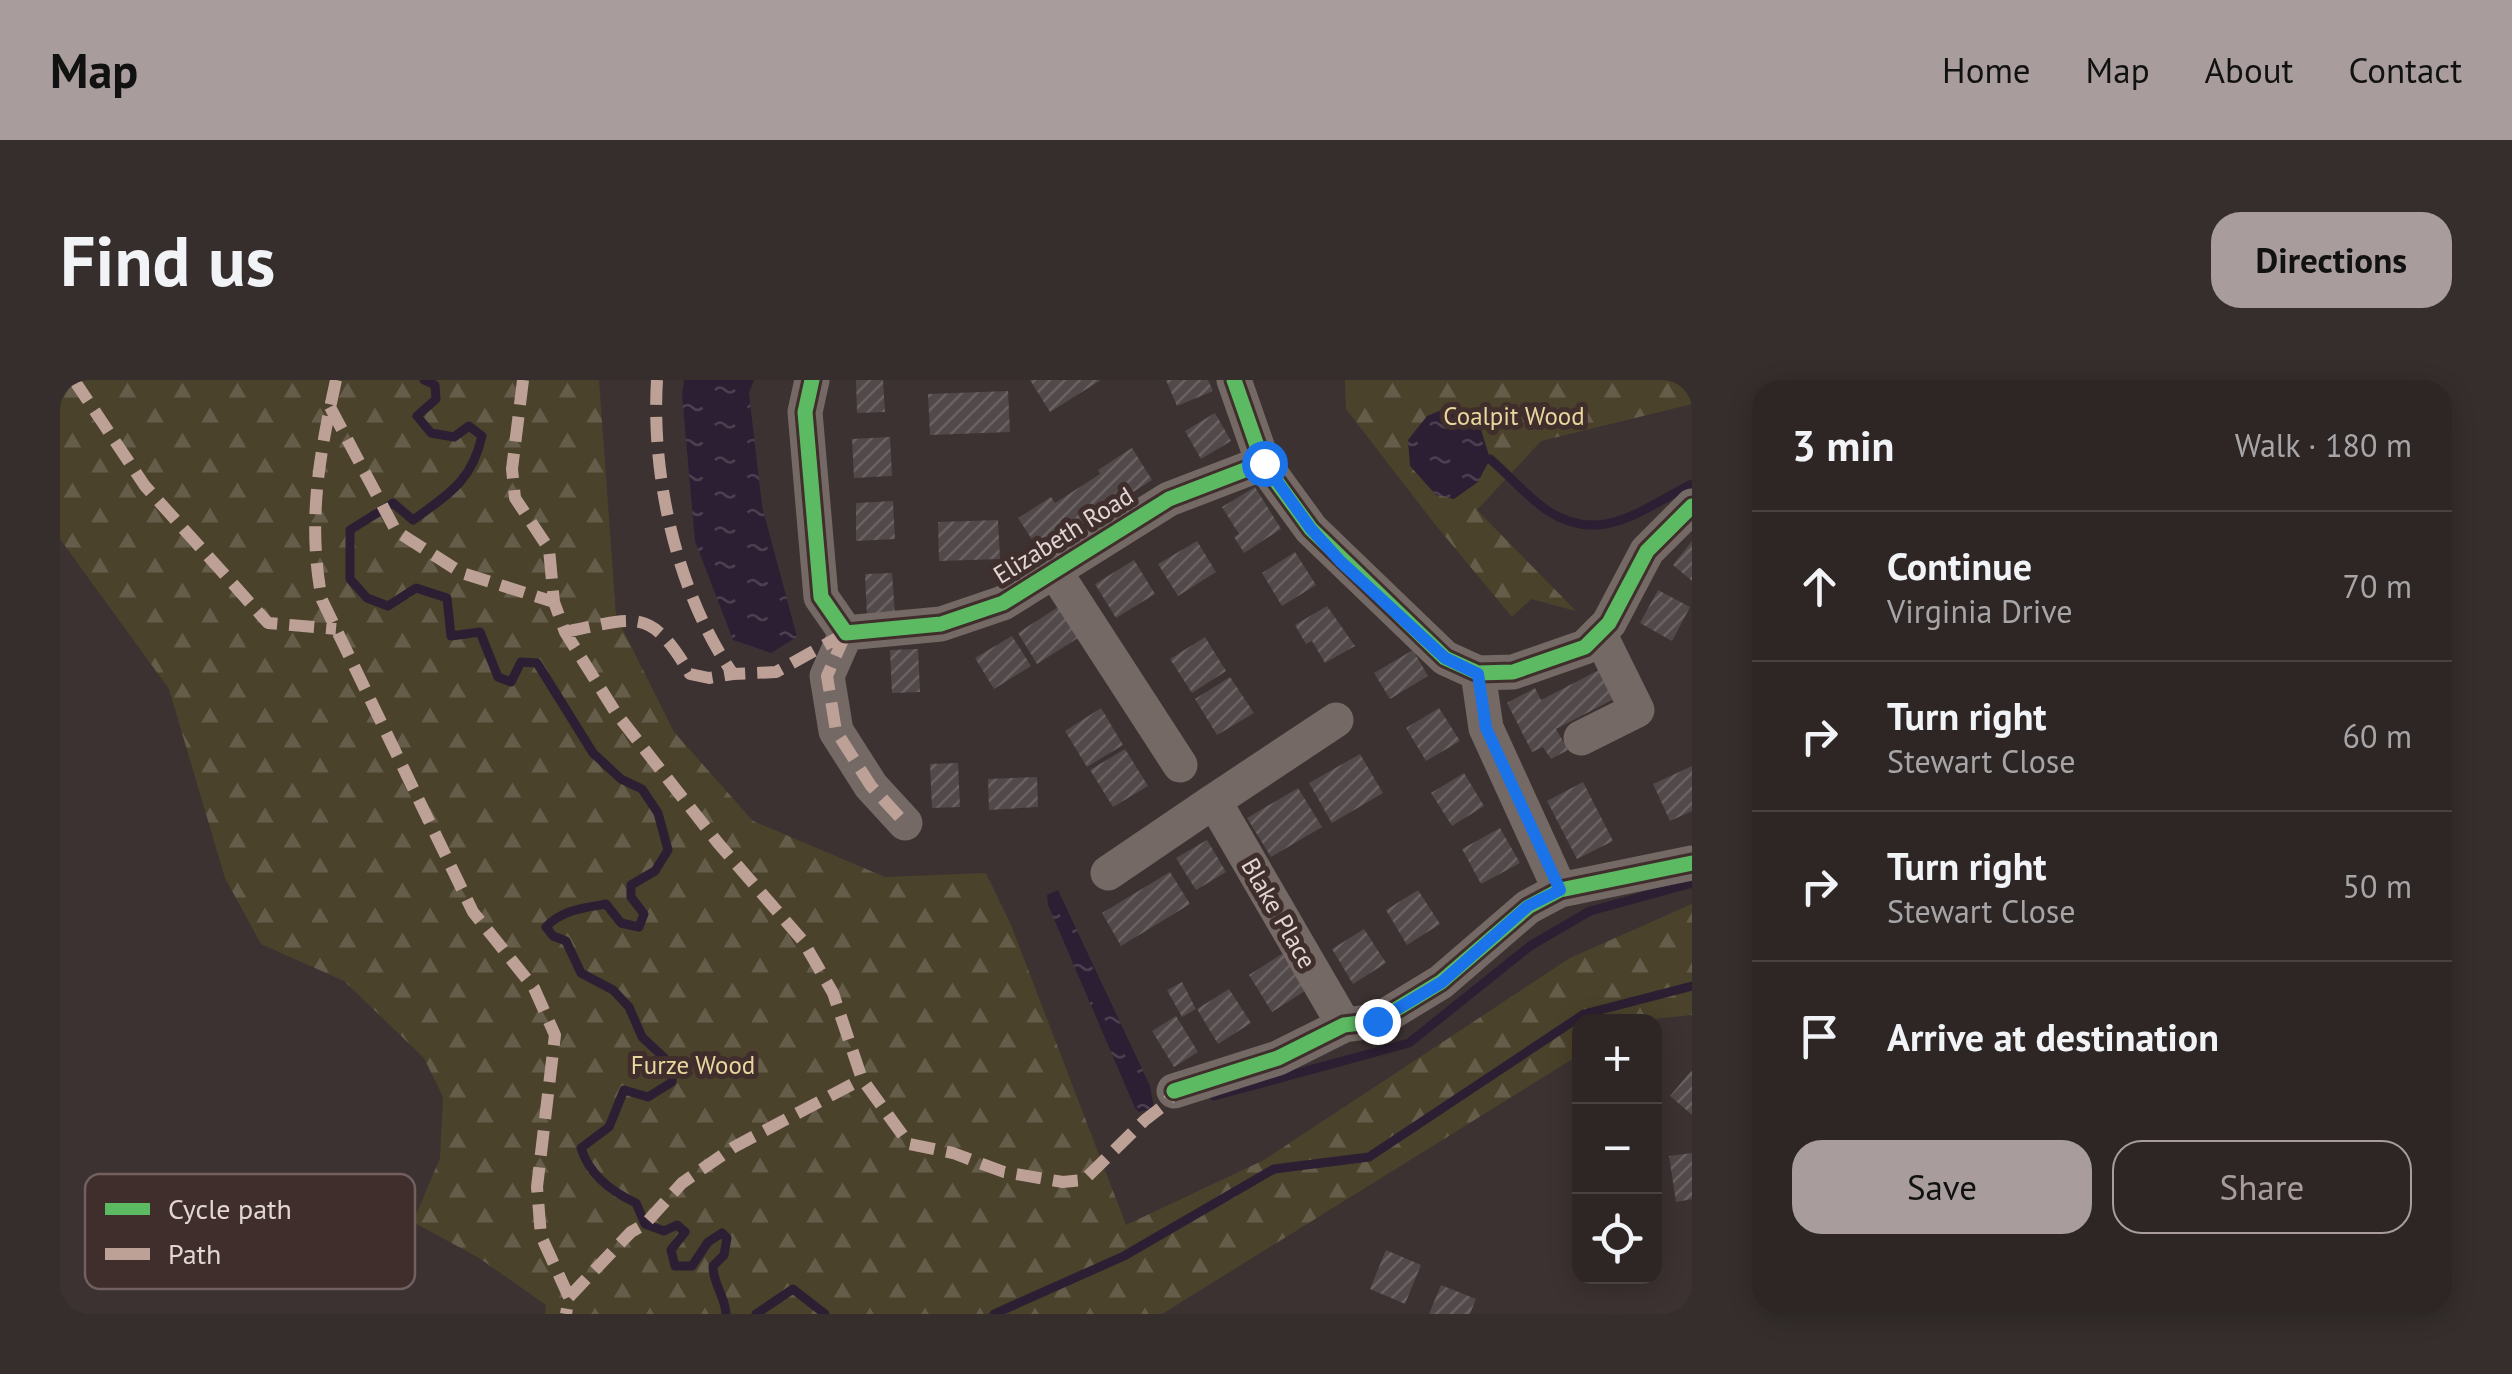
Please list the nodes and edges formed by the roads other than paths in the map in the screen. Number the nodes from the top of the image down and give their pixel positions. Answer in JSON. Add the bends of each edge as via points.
{"nodes":[{"id":1,"x":812,"y":380,"type":"edge"},
{"id":2,"x":1234,"y":380,"type":"edge"},
{"id":3,"x":1264,"y":463,"type":"junction"},
{"id":4,"x":1692,"y":506,"type":"edge"},
{"id":5,"x":1055,"y":572,"type":"junction"},
{"id":6,"x":846,"y":633,"type":"junction"},
{"id":7,"x":1599,"y":633,"type":"junction"},
{"id":8,"x":1478,"y":674,"type":"junction"},
{"id":9,"x":1336,"y":720,"type":"dead end"},
{"id":10,"x":1581,"y":738,"type":"dead end"},
{"id":11,"x":1180,"y":765,"type":"dead end"},
{"id":12,"x":1214,"y":801,"type":"junction"},
{"id":13,"x":905,"y":823,"type":"dead end"},
{"id":14,"x":1692,"y":863,"type":"edge"},
{"id":15,"x":1108,"y":873,"type":"dead end"},
{"id":16,"x":1560,"y":890,"type":"junction"},
{"id":17,"x":1344,"y":1026,"type":"junction"},
{"id":18,"x":1174,"y":1091,"type":"dead end"}],
"edges":[{"from":1,"to":6,"type":"street","via":[[805,412],[821,596]]},
{"from":2,"to":3,"type":"street"},
{"from":3,"to":5,"type":"street","name":"Elizabeth Road","via":[[1168,498]]},
{"from":3,"to":8,"type":"street","via":[[1341,562],[1445,658]]},
{"from":4,"to":7,"type":"street","via":[[1647,551]]},
{"from":5,"to":6,"type":"street","name":"Elizabeth Road","via":[[1003,603],[940,624]]},
{"from":5,"to":11,"type":"street","name":"Elizabeth Road"},
{"from":6,"to":13,"type":"street","via":[[827,676],[836,731]]},
{"from":7,"to":8,"type":"street","via":[[1585,647],[1513,672]]},
{"from":7,"to":10,"type":"street","via":[[1638,710]]},
{"from":8,"to":16,"type":"street","via":[[1486,728]]},
{"from":9,"to":12,"type":"street"},
{"from":12,"to":15,"type":"street"},
{"from":12,"to":17,"type":"street","name":"Blake Place"},
{"from":14,"to":16,"type":"street"},
{"from":16,"to":17,"type":"street","via":[[1528,906],[1442,982],[1377,1021]]},
{"from":17,"to":18,"type":"street","via":[[1278,1058]]}]}
